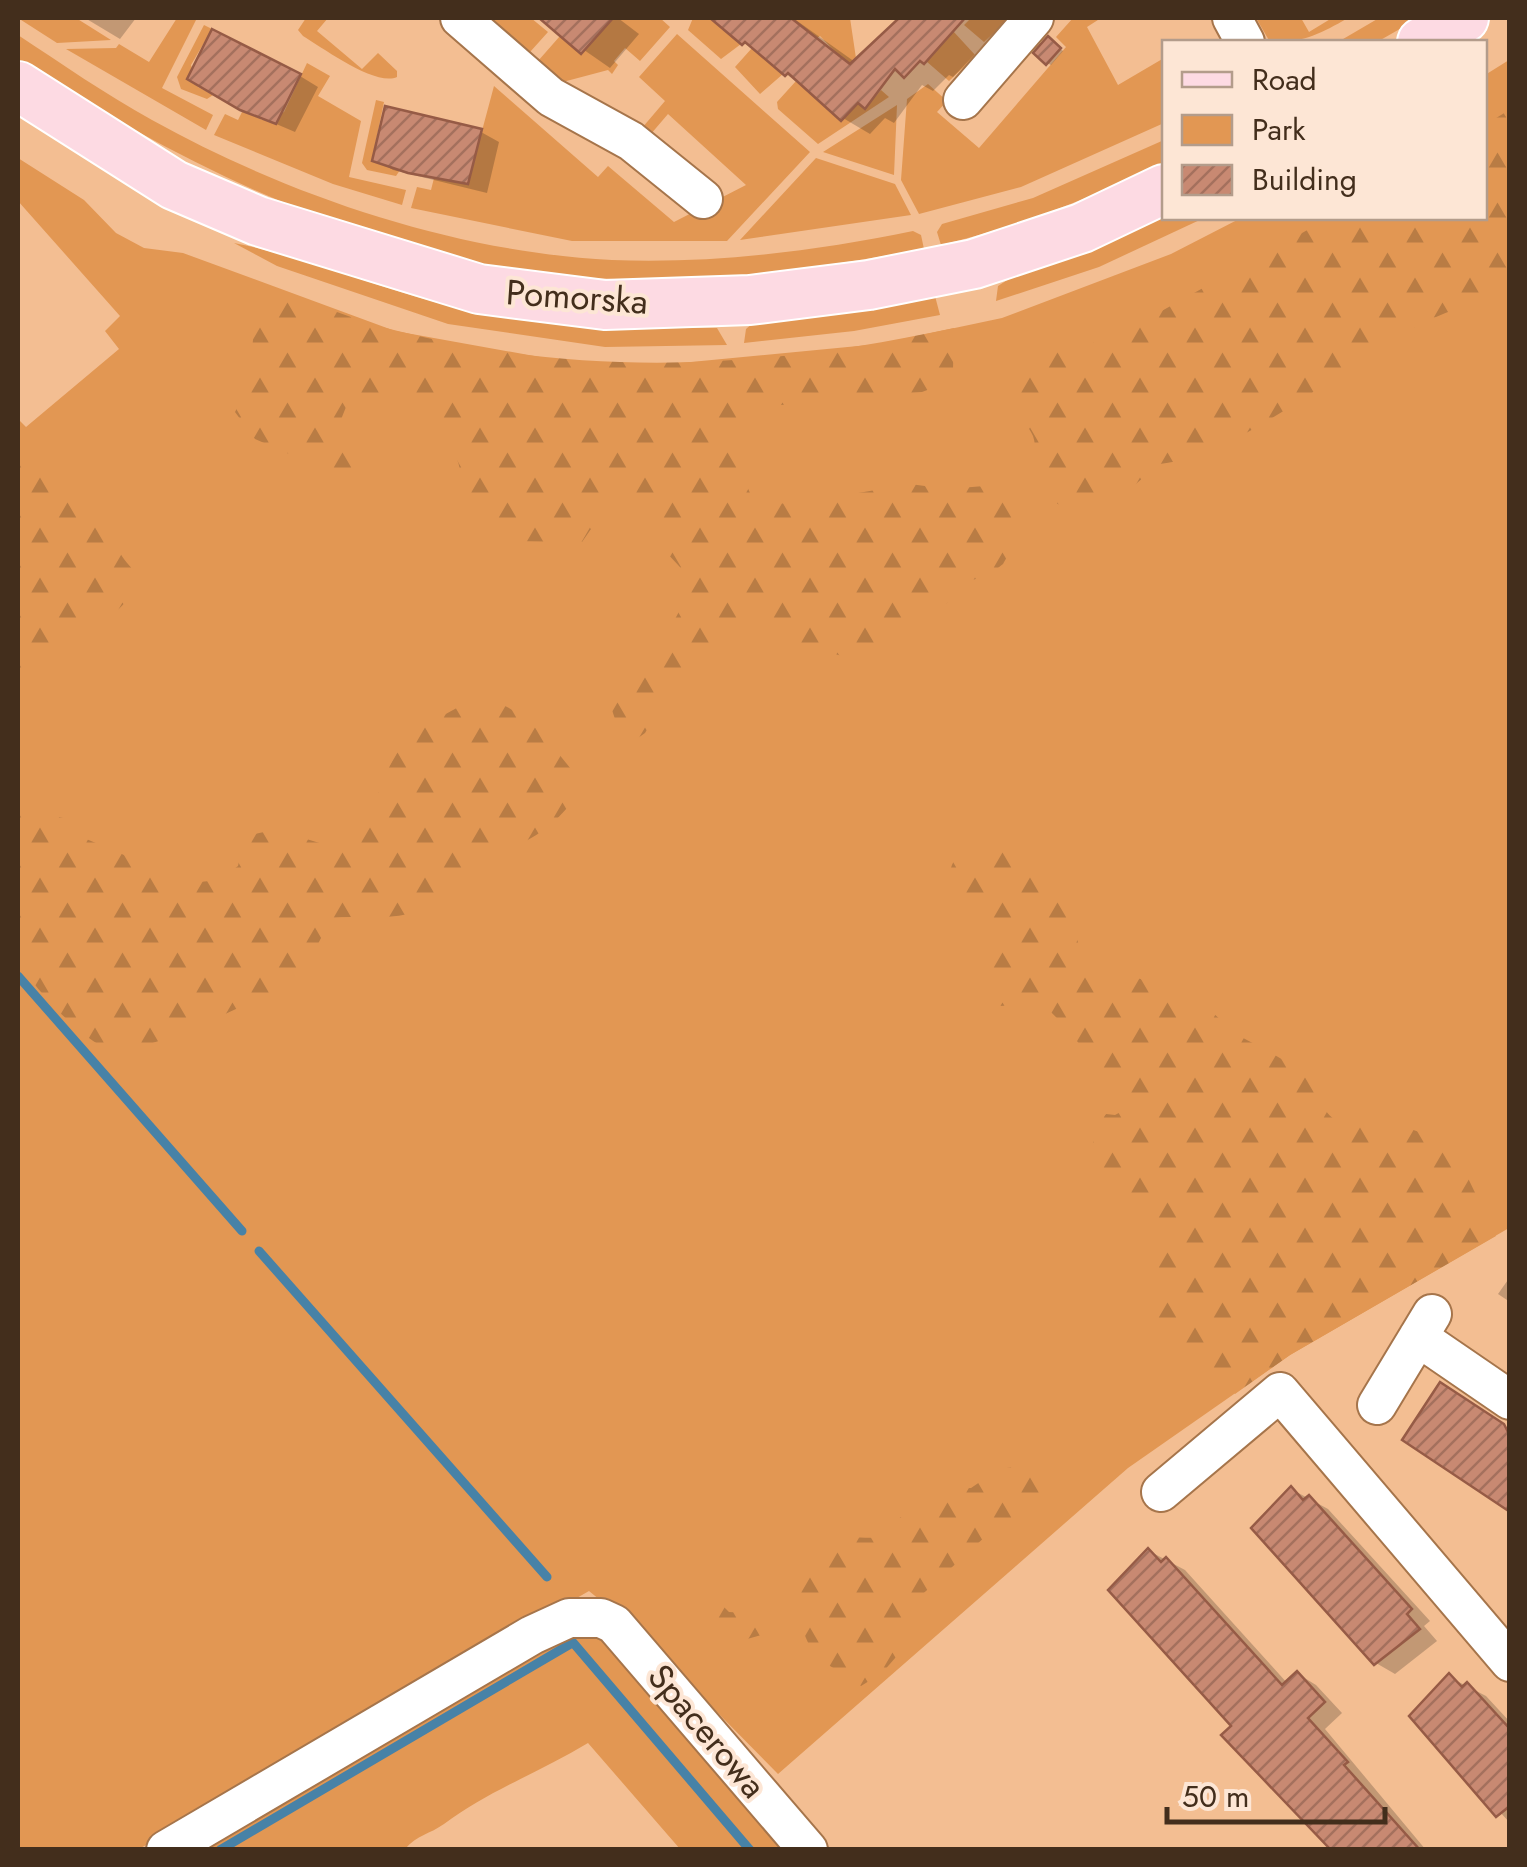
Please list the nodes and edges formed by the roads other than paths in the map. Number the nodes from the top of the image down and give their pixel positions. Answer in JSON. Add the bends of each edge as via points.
{"nodes":[{"id":1,"x":460,"y":18,"type":"edge"},
{"id":2,"x":1034,"y":18,"type":"edge"},
{"id":3,"x":1232,"y":18,"type":"edge"},
{"id":4,"x":1464,"y":18,"type":"edge"},
{"id":5,"x":1244,"y":40,"type":"edge"},
{"id":6,"x":1426,"y":40,"type":"edge"},
{"id":7,"x":18,"y":86,"type":"edge"},
{"id":8,"x":963,"y":100,"type":"dead end"},
{"id":9,"x":1162,"y":190,"type":"edge"},
{"id":10,"x":703,"y":199,"type":"dead end"},
{"id":11,"x":1510,"y":1400,"type":"edge"},
{"id":12,"x":1377,"y":1405,"type":"dead end"},
{"id":13,"x":1161,"y":1492,"type":"dead end"},
{"id":14,"x":1510,"y":1662,"type":"edge"},
{"id":15,"x":166,"y":1850,"type":"edge"},
{"id":16,"x":808,"y":1850,"type":"edge"}],
"edges":[{"from":1,"to":10,"type":"street","via":[[551,96],[631,140]]},
{"from":2,"to":8,"type":"street"},
{"from":3,"to":5,"type":"street"},
{"from":4,"to":6,"type":"main road"},
{"from":7,"to":9,"type":"main road","name":"Pomorska","via":[[174,185],[258,221],[479,289],[606,305],[750,300],[974,264],[1082,228]]},
{"from":11,"to":12,"type":"street","via":[[1425,1325]]},
{"from":13,"to":14,"type":"street","via":[[1280,1392]]},
{"from":15,"to":16,"type":"street","name":"Spacerowa","via":[[532,1634],[570,1618],[614,1624]]}]}
